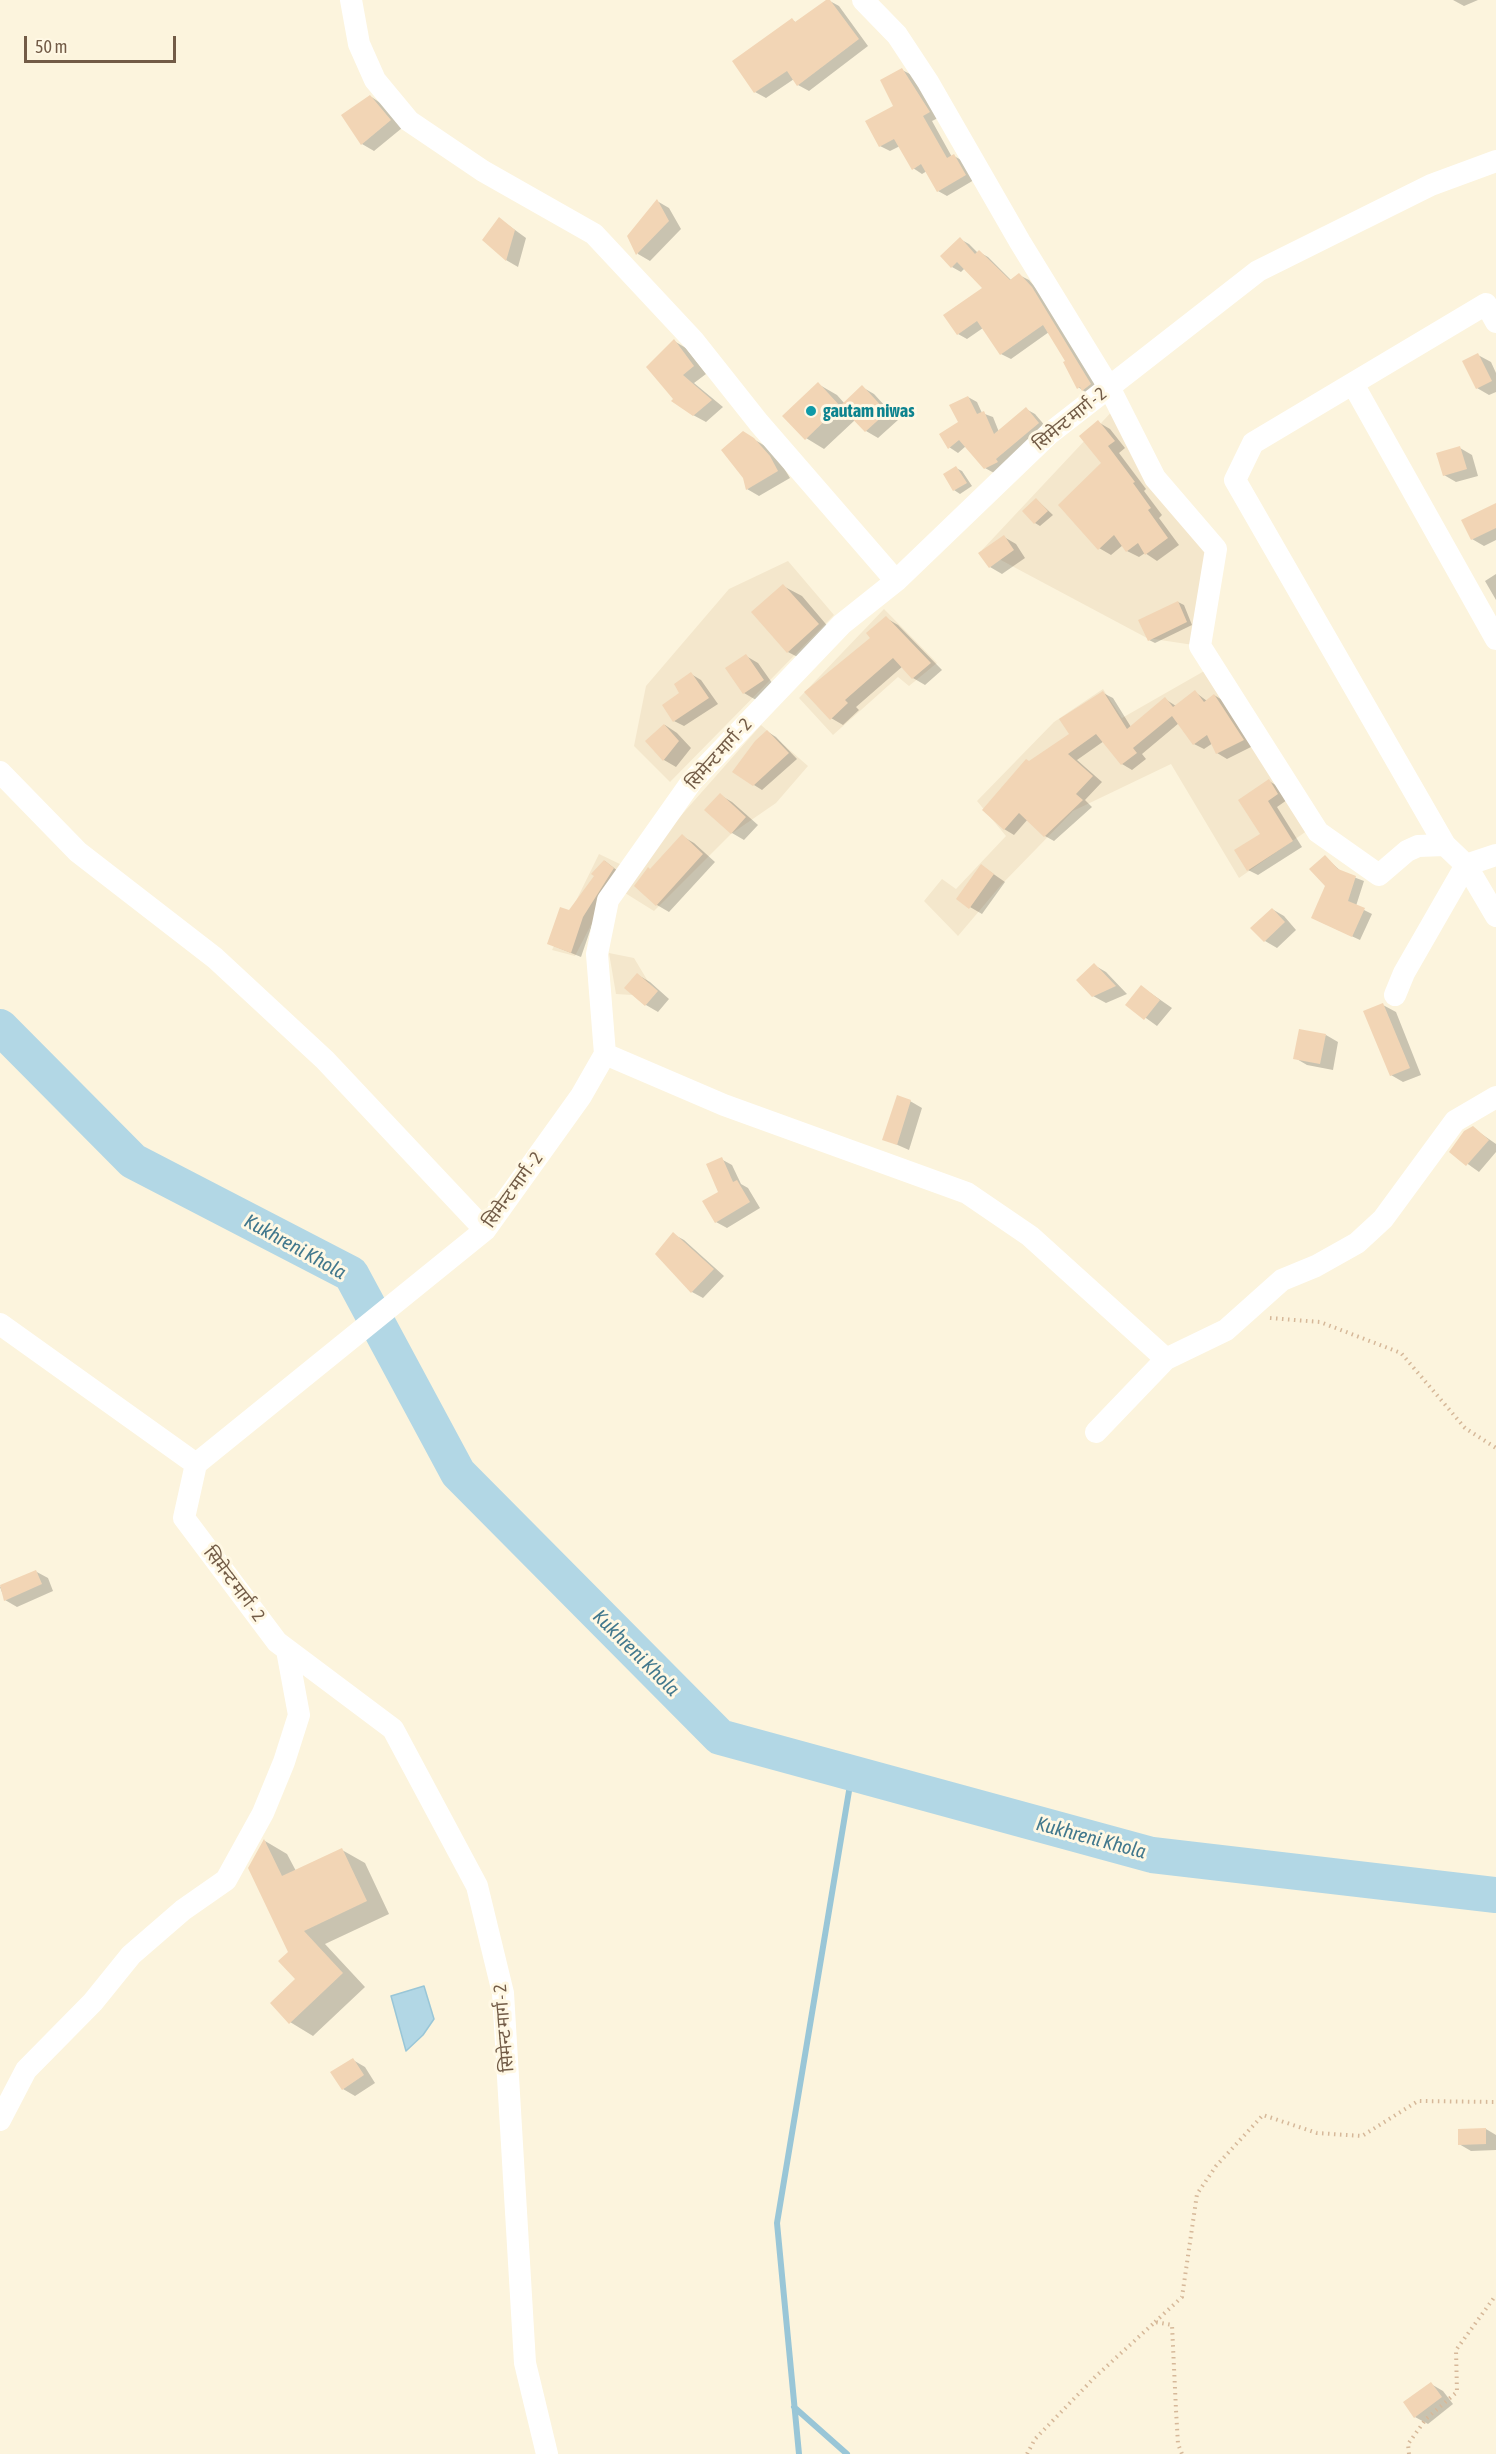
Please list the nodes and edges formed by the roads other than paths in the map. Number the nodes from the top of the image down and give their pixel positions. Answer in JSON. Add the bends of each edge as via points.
{"nodes":[{"id":1,"x":351,"y":0,"type":"edge"},
{"id":2,"x":863,"y":0,"type":"edge"},
{"id":3,"x":1496,"y":161,"type":"edge"},
{"id":4,"x":1493,"y":308,"type":"edge"},
{"id":5,"x":1353,"y":384,"type":"junction"},
{"id":6,"x":1109,"y":387,"type":"junction"},
{"id":7,"x":896,"y":581,"type":"junction"},
{"id":8,"x":1496,"y":639,"type":"edge"},
{"id":9,"x":0,"y":772,"type":"edge"},
{"id":10,"x":1445,"y":844,"type":"junction"},
{"id":11,"x":1496,"y":855,"type":"edge"},
{"id":12,"x":1466,"y":865,"type":"junction"},
{"id":13,"x":1496,"y":916,"type":"edge"},
{"id":14,"x":1395,"y":995,"type":"dead end"},
{"id":15,"x":606,"y":1054,"type":"junction"},
{"id":16,"x":1496,"y":1097,"type":"edge"},
{"id":17,"x":485,"y":1230,"type":"junction"},
{"id":18,"x":0,"y":1324,"type":"edge"},
{"id":19,"x":1166,"y":1359,"type":"junction"},
{"id":20,"x":1096,"y":1432,"type":"dead end"},
{"id":21,"x":196,"y":1464,"type":"junction"},
{"id":22,"x":287,"y":1650,"type":"junction"},
{"id":23,"x":0,"y":2120,"type":"edge"},
{"id":24,"x":547,"y":2454,"type":"edge"}],
"edges":[{"from":1,"to":7,"type":"street","via":[[359,44],[375,80],[409,121],[483,171],[594,234],[694,341],[759,423]]},
{"from":2,"to":6,"type":"street","via":[[897,35],[928,82]]},
{"from":3,"to":6,"type":"street","name":"सिमेन्ट मार्ग - 2","via":[[1431,185],[1258,271]]},
{"from":4,"to":5,"type":"street"},
{"from":5,"to":8,"type":"street"},
{"from":5,"to":10,"type":"street","via":[[1253,443],[1235,480]]},
{"from":6,"to":7,"type":"street","name":"सिमेन्ट मार्ग - 2","via":[[1049,434]]},
{"from":6,"to":10,"type":"street","via":[[1155,478],[1216,549],[1200,646],[1318,832],[1379,875],[1407,851]]},
{"from":7,"to":15,"type":"street","name":"सिमेन्ट मार्ग - 2","via":[[842,624],[692,781],[608,900],[597,954]]},
{"from":9,"to":17,"type":"street","via":[[78,852],[215,958],[325,1060]]},
{"from":10,"to":12,"type":"street"},
{"from":11,"to":12,"type":"street"},
{"from":12,"to":13,"type":"street"},
{"from":12,"to":14,"type":"street"},
{"from":15,"to":17,"type":"street","name":"सिमेन्ट मार्ग - 2","via":[[581,1096]]},
{"from":15,"to":19,"type":"street","via":[[724,1105],[968,1193],[1030,1236]]},
{"from":16,"to":19,"type":"street","via":[[1455,1121],[1383,1219],[1357,1243],[1282,1280],[1226,1330]]},
{"from":17,"to":21,"type":"street","name":"सिमेन्ट मार्ग - 2"},
{"from":18,"to":21,"type":"street"},
{"from":19,"to":20,"type":"street"},
{"from":21,"to":22,"type":"street","name":"सिमेन्ट मार्ग - 2","via":[[184,1518]]},
{"from":22,"to":23,"type":"street","via":[[299,1715],[263,1812],[226,1880],[183,1910],[131,1955],[93,2002],[26,2070]]},
{"from":22,"to":24,"type":"street","name":"सिमेन्ट मार्ग - 2","via":[[393,1729],[477,1886],[503,1993],[525,2363]]}]}
